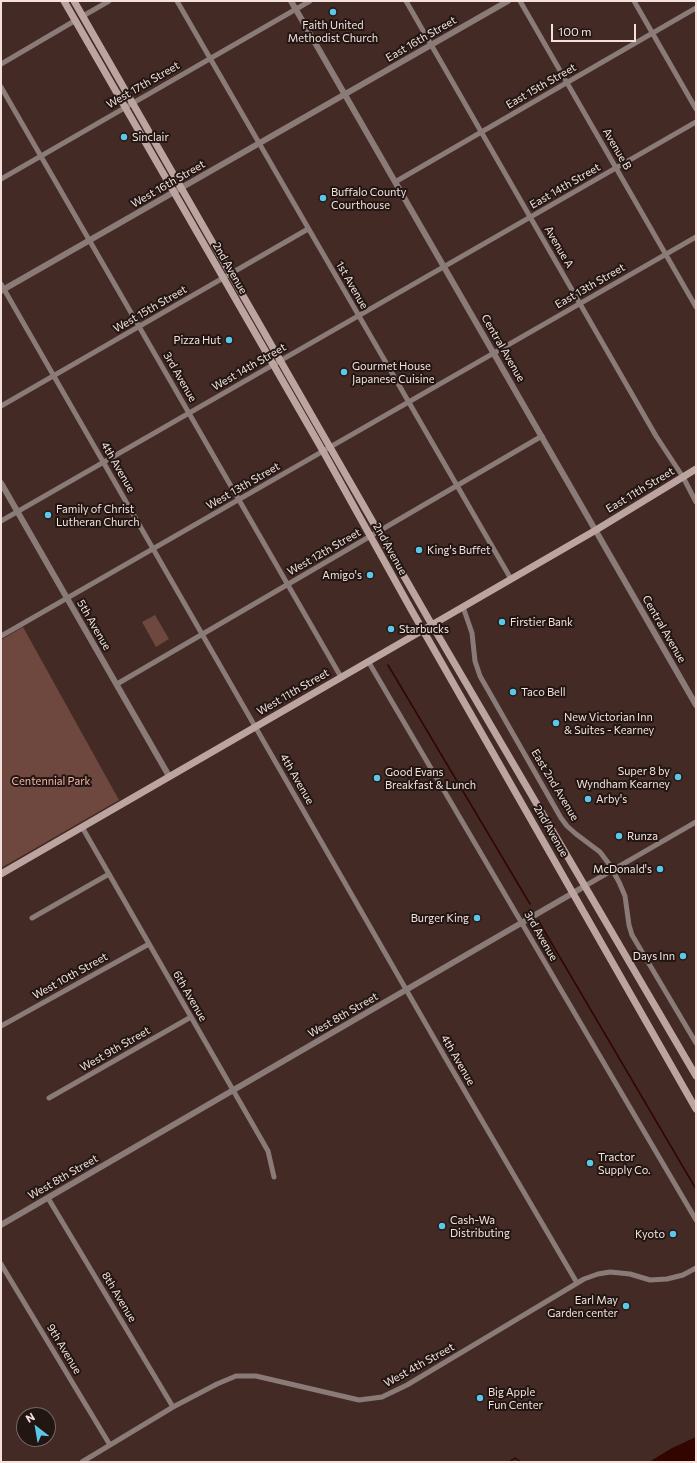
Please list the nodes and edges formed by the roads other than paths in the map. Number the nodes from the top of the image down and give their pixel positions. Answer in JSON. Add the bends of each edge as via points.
{"nodes":[{"id":1,"x":64,"y":1,"type":"edge"},
{"id":2,"x":74,"y":1,"type":"edge"},
{"id":3,"x":109,"y":1,"type":"edge"},
{"id":4,"x":177,"y":1,"type":"edge"},
{"id":5,"x":291,"y":1,"type":"edge"},
{"id":6,"x":310,"y":1,"type":"edge"},
{"id":7,"x":406,"y":1,"type":"edge"},
{"id":8,"x":508,"y":1,"type":"edge"},
{"id":9,"x":520,"y":1,"type":"edge"},
{"id":10,"x":634,"y":1,"type":"edge"},
{"id":11,"x":696,"y":8,"type":"edge"},
{"id":12,"x":296,"y":9,"type":"junction"},
{"id":13,"x":83,"y":16,"type":"junction"},
{"id":14,"x":76,"y":20,"type":"junction"},
{"id":15,"x":653,"y":33,"type":"junction"},
{"id":16,"x":431,"y":45,"type":"junction"},
{"id":17,"x":210,"y":58,"type":"junction"},
{"id":18,"x":1,"y":64,"type":"edge"},
{"id":19,"x":567,"y":82,"type":"junction"},
{"id":20,"x":1,"y":87,"type":"edge"},
{"id":21,"x":345,"y":95,"type":"junction"},
{"id":22,"x":132,"y":103,"type":"junction"},
{"id":23,"x":125,"y":108,"type":"junction"},
{"id":24,"x":696,"y":109,"type":"edge"},
{"id":25,"x":696,"y":122,"type":"edge"},
{"id":26,"x":481,"y":132,"type":"junction"},
{"id":27,"x":259,"y":144,"type":"junction"},
{"id":28,"x":41,"y":156,"type":"junction"},
{"id":29,"x":616,"y":168,"type":"junction"},
{"id":30,"x":1,"y":179,"type":"edge"},
{"id":31,"x":395,"y":182,"type":"junction"},
{"id":32,"x":181,"y":188,"type":"junction"},
{"id":33,"x":174,"y":192,"type":"junction"},
{"id":34,"x":530,"y":217,"type":"junction"},
{"id":35,"x":308,"y":229,"type":"junction"},
{"id":36,"x":696,"y":237,"type":"edge"},
{"id":37,"x":89,"y":241,"type":"junction"},
{"id":38,"x":666,"y":254,"type":"junction"},
{"id":39,"x":444,"y":267,"type":"junction"},
{"id":40,"x":230,"y":274,"type":"junction"},
{"id":41,"x":223,"y":278,"type":"junction"},
{"id":42,"x":2,"y":288,"type":"edge"},
{"id":43,"x":580,"y":304,"type":"junction"},
{"id":44,"x":696,"y":307,"type":"edge"},
{"id":45,"x":359,"y":316,"type":"junction"},
{"id":46,"x":139,"y":326,"type":"junction"},
{"id":47,"x":494,"y":353,"type":"junction"},
{"id":48,"x":280,"y":361,"type":"junction"},
{"id":49,"x":273,"y":365,"type":"junction"},
{"id":50,"x":54,"y":376,"type":"junction"},
{"id":51,"x":408,"y":402,"type":"junction"},
{"id":52,"x":1,"y":406,"type":"edge"},
{"id":53,"x":189,"y":413,"type":"junction"},
{"id":54,"x":542,"y":436,"type":"junction"},
{"id":55,"x":330,"y":447,"type":"junction"},
{"id":56,"x":323,"y":451,"type":"junction"},
{"id":57,"x":104,"y":462,"type":"junction"},
{"id":58,"x":696,"y":469,"type":"edge"},
{"id":59,"x":683,"y":477,"type":"junction"},
{"id":60,"x":1,"y":483,"type":"edge"},
{"id":61,"x":457,"y":486,"type":"junction"},
{"id":62,"x":239,"y":500,"type":"junction"},
{"id":63,"x":696,"y":502,"type":"edge"},
{"id":64,"x":18,"y":511,"type":"junction"},
{"id":65,"x":1,"y":521,"type":"edge"},
{"id":66,"x":596,"y":530,"type":"junction"},
{"id":67,"x":378,"y":532,"type":"junction"},
{"id":68,"x":370,"y":536,"type":"junction"},
{"id":69,"x":153,"y":549,"type":"junction"},
{"id":70,"x":511,"y":579,"type":"junction"},
{"id":71,"x":287,"y":585,"type":"junction"},
{"id":72,"x":67,"y":598,"type":"junction"},
{"id":73,"x":462,"y":607,"type":"junction"},
{"id":74,"x":432,"y":625,"type":"junction"},
{"id":75,"x":423,"y":630,"type":"junction"},
{"id":76,"x":202,"y":634,"type":"junction"},
{"id":77,"x":1,"y":636,"type":"edge"},
{"id":78,"x":368,"y":662,"type":"junction"},
{"id":79,"x":341,"y":677,"type":"junction"},
{"id":80,"x":117,"y":684,"type":"junction"},
{"id":81,"x":696,"y":705,"type":"edge"},
{"id":82,"x":255,"y":727,"type":"junction"},
{"id":83,"x":169,"y":776,"type":"junction"},
{"id":84,"x":696,"y":822,"type":"edge"},
{"id":85,"x":82,"y":827,"type":"junction"},
{"id":86,"x":613,"y":870,"type":"junction"},
{"id":87,"x":1,"y":874,"type":"edge"},
{"id":88,"x":109,"y":874,"type":"junction"},
{"id":89,"x":585,"y":886,"type":"junction"},
{"id":90,"x":573,"y":893,"type":"junction"},
{"id":91,"x":32,"y":918,"type":"dead end"},
{"id":92,"x":521,"y":923,"type":"junction"},
{"id":93,"x":149,"y":944,"type":"junction"},
{"id":94,"x":406,"y":990,"type":"junction"},
{"id":95,"x":191,"y":1017,"type":"junction"},
{"id":96,"x":1,"y":1026,"type":"edge"},
{"id":97,"x":696,"y":1043,"type":"edge"},
{"id":98,"x":696,"y":1076,"type":"edge"},
{"id":99,"x":233,"y":1090,"type":"junction"},
{"id":100,"x":49,"y":1098,"type":"dead end"},
{"id":101,"x":696,"y":1109,"type":"edge"},
{"id":102,"x":274,"y":1177,"type":"dead end"},
{"id":103,"x":48,"y":1198,"type":"junction"},
{"id":104,"x":696,"y":1220,"type":"edge"},
{"id":105,"x":1,"y":1225,"type":"edge"},
{"id":106,"x":1,"y":1264,"type":"edge"},
{"id":107,"x":696,"y":1268,"type":"edge"},
{"id":108,"x":578,"y":1283,"type":"junction"},
{"id":109,"x":173,"y":1407,"type":"junction"},
{"id":110,"x":110,"y":1445,"type":"junction"},
{"id":111,"x":82,"y":1462,"type":"edge"}],
"edges":[{"from":1,"to":14,"type":"main road","name":"2nd Avenue"},
{"from":2,"to":13,"type":"main road","name":"2nd Avenue"},
{"from":3,"to":13,"type":"street"},
{"from":4,"to":17,"type":"street","name":"1st Avenue"},
{"from":5,"to":12,"type":"street","name":"Central Avenue"},
{"from":6,"to":12,"type":"street","name":"West 17th Street"},
{"from":7,"to":16,"type":"street","name":"Avenue A"},
{"from":8,"to":16,"type":"street","name":"East 16th Street"},
{"from":9,"to":19,"type":"street","name":"Avenue B"},
{"from":10,"to":15,"type":"street"},
{"from":11,"to":15,"type":"street","name":"East 15th Street"},
{"from":12,"to":17,"type":"street","name":"West 17th Street"},
{"from":12,"to":21,"type":"street","name":"Central Avenue"},
{"from":13,"to":22,"type":"main road","name":"2nd Avenue"},
{"from":14,"to":18,"type":"street"},
{"from":14,"to":23,"type":"main road","name":"2nd Avenue"},
{"from":15,"to":19,"type":"street","name":"East 15th Street"},
{"from":15,"to":24,"type":"street"},
{"from":16,"to":21,"type":"street","name":"East 16th Street"},
{"from":16,"to":26,"type":"street","name":"Avenue A"},
{"from":17,"to":22,"type":"street","name":"West 17th Street"},
{"from":17,"to":27,"type":"street","name":"1st Avenue"},
{"from":19,"to":26,"type":"street","name":"East 15th Street"},
{"from":19,"to":29,"type":"street","name":"Avenue B"},
{"from":20,"to":28,"type":"street","name":"3rd Avenue"},
{"from":21,"to":27,"type":"street","name":"West 16th Street"},
{"from":21,"to":31,"type":"street","name":"Central Avenue"},
{"from":22,"to":23,"type":"street","name":"West 17th Street"},
{"from":22,"to":32,"type":"main road","name":"2nd Avenue"},
{"from":23,"to":28,"type":"street","name":"West 17th Street"},
{"from":23,"to":33,"type":"main road","name":"2nd Avenue"},
{"from":25,"to":29,"type":"street","name":"East 14th Street"},
{"from":26,"to":31,"type":"street","name":"East 15th Street"},
{"from":26,"to":34,"type":"street","name":"Avenue A"},
{"from":27,"to":32,"type":"street","name":"West 16th Street"},
{"from":27,"to":35,"type":"street","name":"1st Avenue"},
{"from":28,"to":30,"type":"street","name":"West 17th Street"},
{"from":28,"to":37,"type":"street","name":"3rd Avenue"},
{"from":29,"to":34,"type":"street","name":"East 14th Street"},
{"from":29,"to":38,"type":"street","name":"Avenue B"},
{"from":31,"to":39,"type":"street","name":"Central Avenue"},
{"from":32,"to":33,"type":"street","name":"West 16th Street"},
{"from":32,"to":40,"type":"main road","name":"2nd Avenue"},
{"from":33,"to":37,"type":"street","name":"West 16th Street"},
{"from":33,"to":41,"type":"main road","name":"2nd Avenue"},
{"from":34,"to":39,"type":"street","name":"East 14th Street"},
{"from":34,"to":43,"type":"street","name":"Avenue A"},
{"from":35,"to":40,"type":"street","name":"West 15th Street"},
{"from":35,"to":45,"type":"street","name":"1st Avenue"},
{"from":36,"to":38,"type":"street","name":"East 13th Street"},
{"from":37,"to":42,"type":"street","name":"West 16th Street"},
{"from":37,"to":46,"type":"street","name":"3rd Avenue"},
{"from":38,"to":43,"type":"street","name":"East 13th Street"},
{"from":38,"to":44,"type":"street","name":"Avenue B"},
{"from":39,"to":45,"type":"street","name":"West 14th Street"},
{"from":39,"to":47,"type":"street","name":"Central Avenue"},
{"from":40,"to":41,"type":"street","name":"West 15th Street"},
{"from":40,"to":48,"type":"main road","name":"2nd Avenue"},
{"from":41,"to":46,"type":"street","name":"West 15th Street"},
{"from":41,"to":49,"type":"main road","name":"2nd Avenue"},
{"from":42,"to":50,"type":"street","name":"4th Avenue"},
{"from":43,"to":47,"type":"street","name":"East 13th Street"},
{"from":43,"to":59,"type":"street","name":"Avenue A","via":[[656,436]]},
{"from":45,"to":48,"type":"street","name":"West 14th Street"},
{"from":45,"to":51,"type":"street","name":"1st Avenue"},
{"from":46,"to":50,"type":"street","name":"West 15th Street"},
{"from":46,"to":53,"type":"street","name":"3rd Avenue"},
{"from":47,"to":51,"type":"street","name":"West 13th Street"},
{"from":47,"to":54,"type":"street","name":"Central Avenue"},
{"from":48,"to":49,"type":"street","name":"West 14th Street"},
{"from":48,"to":55,"type":"main road","name":"2nd Avenue"},
{"from":49,"to":53,"type":"street","name":"West 14th Street"},
{"from":49,"to":56,"type":"main road","name":"2nd Avenue"},
{"from":50,"to":52,"type":"street","name":"West 15th Street"},
{"from":50,"to":57,"type":"street","name":"4th Avenue"},
{"from":51,"to":55,"type":"street","name":"West 13th Street"},
{"from":51,"to":61,"type":"street","name":"1st Avenue"},
{"from":53,"to":57,"type":"street","name":"West 14th Street"},
{"from":53,"to":62,"type":"street","name":"3rd Avenue"},
{"from":54,"to":61,"type":"street","name":"West 12th Street"},
{"from":54,"to":66,"type":"street","name":"Central Avenue"},
{"from":55,"to":56,"type":"street","name":"West 13th Street"},
{"from":55,"to":67,"type":"main road","name":"2nd Avenue"},
{"from":56,"to":62,"type":"street","name":"West 13th Street"},
{"from":56,"to":68,"type":"main road","name":"2nd Avenue"},
{"from":57,"to":64,"type":"street","name":"West 14th Street"},
{"from":57,"to":69,"type":"street","name":"4th Avenue"},
{"from":58,"to":59,"type":"main road","name":"East 11th Street"},
{"from":59,"to":63,"type":"street","name":"Avenue A"},
{"from":59,"to":66,"type":"main road","name":"East 11th Street"},
{"from":60,"to":64,"type":"street","name":"5th Avenue"},
{"from":61,"to":67,"type":"street","name":"West 12th Street"},
{"from":61,"to":70,"type":"street","name":"1st Avenue"},
{"from":62,"to":69,"type":"street","name":"West 13th Street"},
{"from":62,"to":71,"type":"street","name":"3rd Avenue"},
{"from":64,"to":65,"type":"street","name":"West 14th Street"},
{"from":64,"to":72,"type":"street","name":"5th Avenue"},
{"from":66,"to":70,"type":"main road","name":"West 11th Street"},
{"from":66,"to":81,"type":"street","name":"Central Avenue"},
{"from":67,"to":68,"type":"street","name":"West 12th Street"},
{"from":67,"to":74,"type":"main road","name":"2nd Avenue"},
{"from":68,"to":71,"type":"street","name":"West 12th Street"},
{"from":68,"to":75,"type":"main road","name":"2nd Avenue"},
{"from":69,"to":72,"type":"street","name":"West 13th Street"},
{"from":69,"to":76,"type":"street","name":"4th Avenue"},
{"from":70,"to":73,"type":"main road","name":"West 11th Street"},
{"from":71,"to":76,"type":"street","name":"West 12th Street"},
{"from":71,"to":79,"type":"street","name":"3rd Avenue"},
{"from":72,"to":77,"type":"street","name":"West 13th Street"},
{"from":72,"to":80,"type":"street","name":"5th Avenue"},
{"from":73,"to":74,"type":"main road","name":"West 11th Street"},
{"from":73,"to":86,"type":"street","name":"East 2nd Avenue","via":[[472,633],[475,661],[480,676],[561,818],[566,826],[600,852]]},
{"from":74,"to":75,"type":"main road","name":"West 11th Street"},
{"from":74,"to":89,"type":"main road","name":"2nd Avenue"},
{"from":75,"to":78,"type":"main road","name":"West 11th Street"},
{"from":75,"to":90,"type":"main road","name":"2nd Avenue"},
{"from":76,"to":80,"type":"street","name":"West 12th Street"},
{"from":76,"to":82,"type":"street","name":"4th Avenue"},
{"from":78,"to":79,"type":"main road","name":"West 11th Street"},
{"from":78,"to":92,"type":"street","name":"3rd Avenue"},
{"from":79,"to":82,"type":"main road","name":"West 11th Street"},
{"from":80,"to":83,"type":"street","name":"5th Avenue"},
{"from":82,"to":83,"type":"main road","name":"West 11th Street"},
{"from":82,"to":94,"type":"street","name":"4th Avenue"},
{"from":83,"to":85,"type":"main road","name":"West 11th Street"},
{"from":84,"to":86,"type":"street","name":"West 8th Street"},
{"from":85,"to":87,"type":"main road","name":"West 11th Street"},
{"from":85,"to":88,"type":"street","name":"6th Avenue"},
{"from":86,"to":89,"type":"street","name":"West 8th Street"},
{"from":86,"to":97,"type":"street","name":"East 2nd Avenue","via":[[625,896],[632,935]]},
{"from":88,"to":91,"type":"street"},
{"from":88,"to":93,"type":"street","name":"6th Avenue"},
{"from":89,"to":90,"type":"street","name":"West 8th Street"},
{"from":89,"to":98,"type":"main road","name":"2nd Avenue"},
{"from":90,"to":92,"type":"street","name":"West 8th Street"},
{"from":90,"to":101,"type":"main road","name":"2nd Avenue"},
{"from":92,"to":94,"type":"street","name":"West 8th Street"},
{"from":92,"to":104,"type":"street","name":"3rd Avenue"},
{"from":93,"to":95,"type":"street","name":"6th Avenue"},
{"from":93,"to":96,"type":"street","name":"West 10th Street"},
{"from":94,"to":99,"type":"street","name":"West 8th Street"},
{"from":94,"to":108,"type":"street","name":"4th Avenue"},
{"from":95,"to":99,"type":"street","name":"6th Avenue"},
{"from":95,"to":100,"type":"street","name":"West 9th Street"},
{"from":99,"to":102,"type":"street","name":"6th Avenue","via":[[268,1151]]},
{"from":99,"to":103,"type":"street","name":"West 8th Street"},
{"from":103,"to":105,"type":"street","name":"West 8th Street"},
{"from":103,"to":109,"type":"street","name":"8th Avenue"},
{"from":106,"to":110,"type":"street","name":"9th Avenue"},
{"from":107,"to":108,"type":"street","name":"West 4th Street","via":[[667,1279],[650,1280],[610,1272],[598,1274]]},
{"from":108,"to":109,"type":"street","name":"West 4th Street","via":[[407,1385],[382,1397],[360,1400],[256,1376],[236,1376]]},
{"from":109,"to":110,"type":"street","name":"West 4th Street"},
{"from":110,"to":111,"type":"street","name":"West 4th Street"}]}
